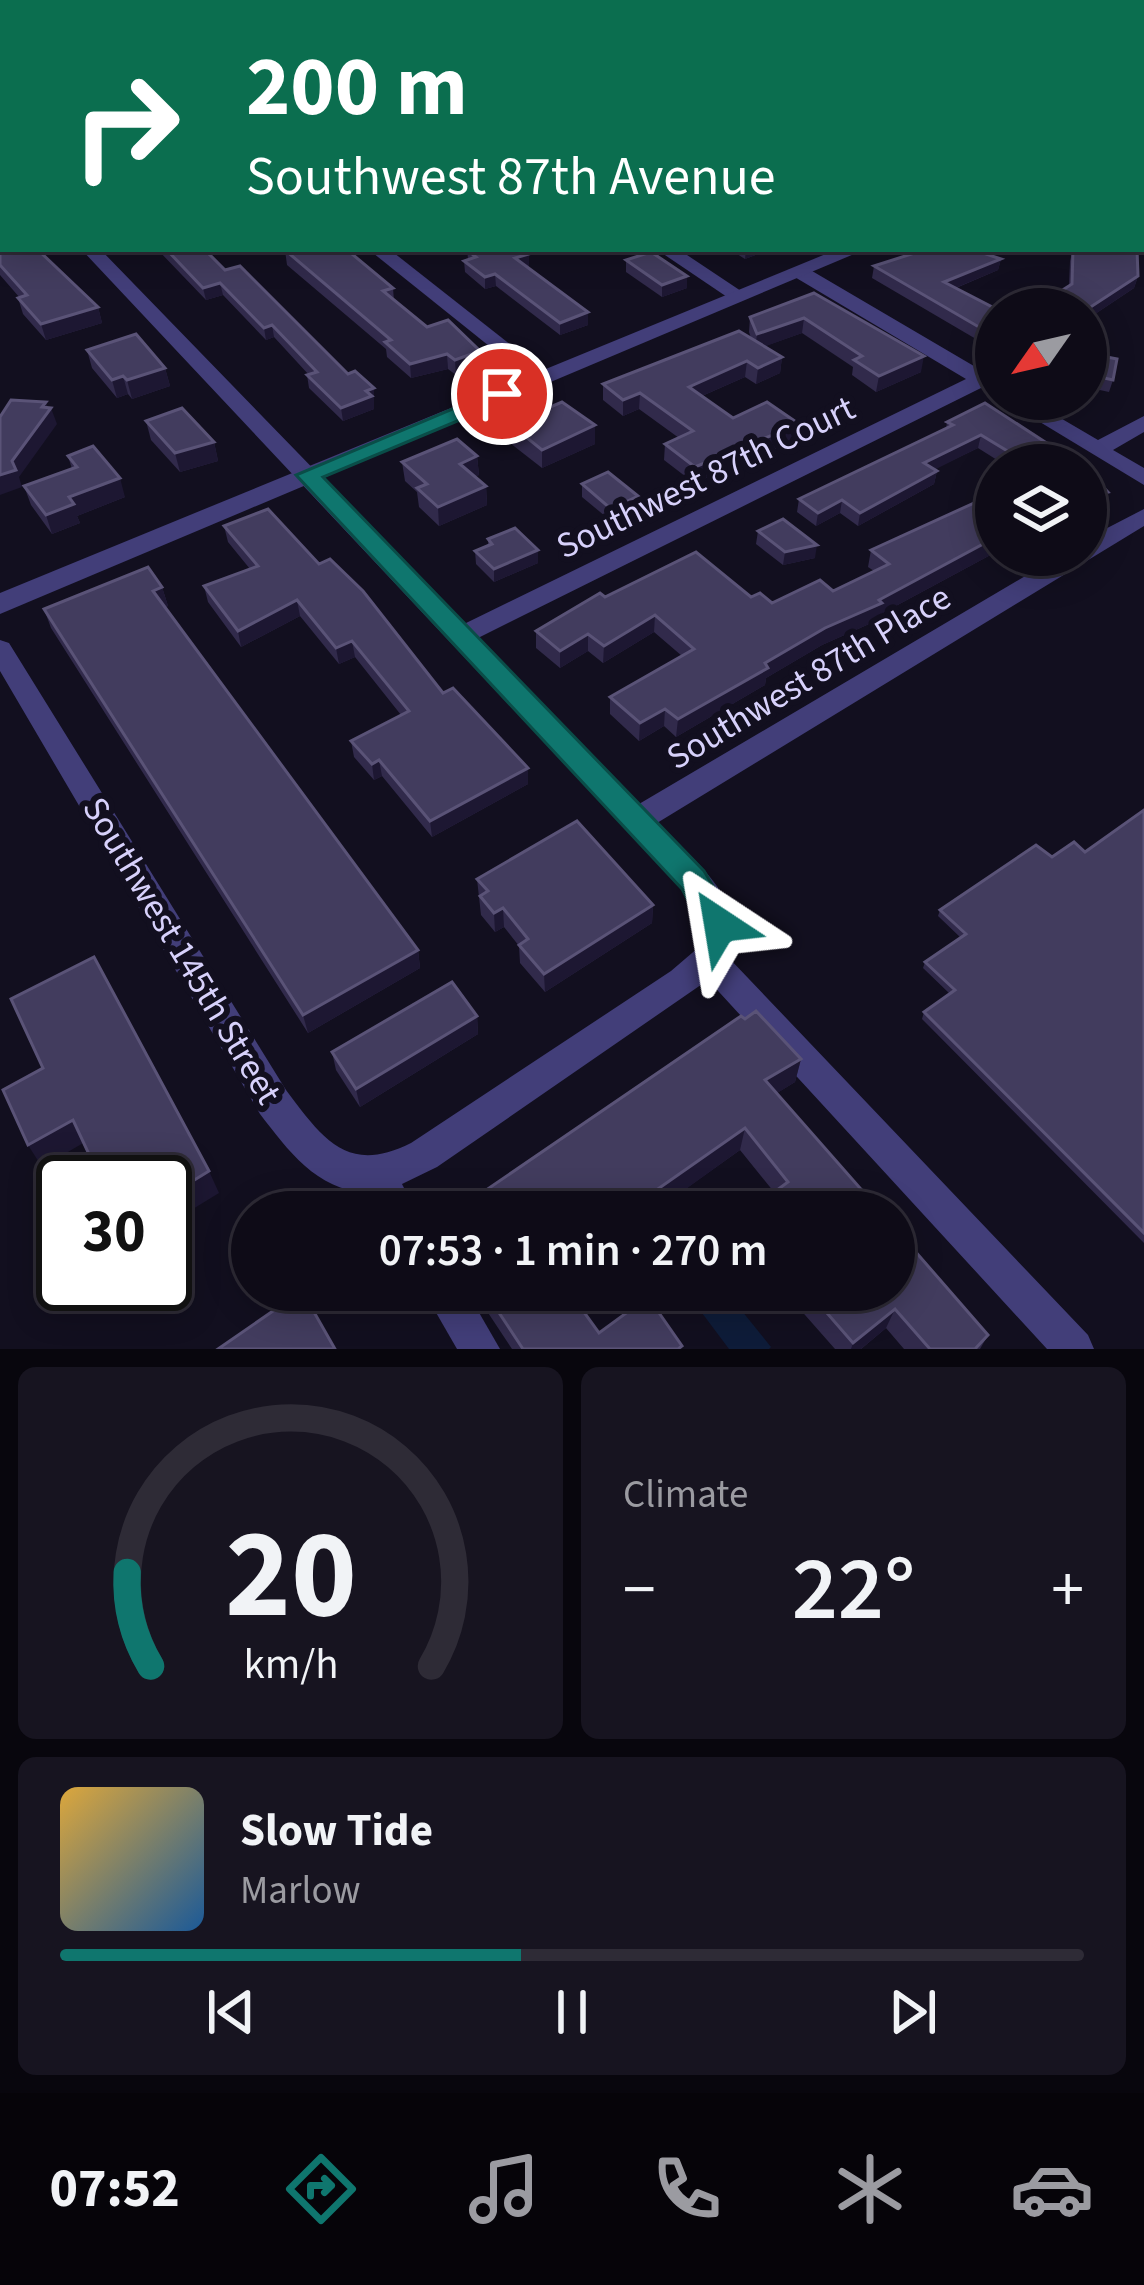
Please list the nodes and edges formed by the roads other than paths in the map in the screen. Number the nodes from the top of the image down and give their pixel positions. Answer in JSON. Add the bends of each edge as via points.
{"nodes":[{"id":1,"x":93,"y":252,"type":"edge"},
{"id":2,"x":380,"y":252,"type":"edge"},
{"id":3,"x":670,"y":252,"type":"edge"},
{"id":4,"x":849,"y":252,"type":"edge"},
{"id":5,"x":800,"y":272,"type":"junction"},
{"id":6,"x":740,"y":297,"type":"junction"},
{"id":7,"x":975,"y":376,"type":"edge"},
{"id":8,"x":541,"y":378,"type":"junction"},
{"id":9,"x":975,"y":391,"type":"edge"},
{"id":10,"x":1048,"y":420,"type":"edge"},
{"id":11,"x":1144,"y":423,"type":"edge"},
{"id":12,"x":1087,"y":444,"type":"edge"},
{"id":13,"x":1107,"y":444,"type":"edge"},
{"id":14,"x":1107,"y":456,"type":"edge"},
{"id":15,"x":308,"y":475,"type":"junction"},
{"id":16,"x":1144,"y":478,"type":"edge"},
{"id":17,"x":1144,"y":515,"type":"edge"},
{"id":18,"x":1107,"y":538,"type":"edge"},
{"id":19,"x":1044,"y":576,"type":"edge"},
{"id":20,"x":0,"y":604,"type":"edge"},
{"id":21,"x":459,"y":637,"type":"junction"},
{"id":22,"x":0,"y":649,"type":"edge"},
{"id":23,"x":637,"y":821,"type":"junction"},
{"id":24,"x":710,"y":960,"type":"junction"},
{"id":25,"x":377,"y":1176,"type":"junction"},
{"id":26,"x":385,"y":1191,"type":"edge"},
{"id":27,"x":456,"y":1311,"type":"edge"},
{"id":28,"x":479,"y":1349,"type":"edge"},
{"id":29,"x":1074,"y":1349,"type":"edge"}],
"edges":[{"from":1,"to":15,"type":"street"},
{"from":2,"to":8,"type":"street"},
{"from":3,"to":6,"type":"street"},
{"from":4,"to":5,"type":"street"},
{"from":5,"to":6,"type":"street"},
{"from":5,"to":7,"type":"street"},
{"from":6,"to":8,"type":"street"},
{"from":8,"to":15,"type":"street"},
{"from":9,"to":21,"type":"street","name":"Southwest 87th Court"},
{"from":10,"to":12,"type":"street"},
{"from":11,"to":13,"type":"street"},
{"from":14,"to":16,"type":"street"},
{"from":15,"to":20,"type":"street"},
{"from":15,"to":21,"type":"street"},
{"from":17,"to":18,"type":"street","name":"Southwest 87th Place"},
{"from":19,"to":23,"type":"street","name":"Southwest 87th Place"},
{"from":21,"to":23,"type":"street"},
{"from":22,"to":25,"type":"street","name":"Southwest 145th Street","via":[[273,1102],[324,1159],[350,1175]]},
{"from":23,"to":24,"type":"street","via":[[716,910],[722,936]]},
{"from":24,"to":25,"type":"street","via":[[424,1155]]},
{"from":24,"to":29,"type":"street"},
{"from":25,"to":26,"type":"street"},
{"from":27,"to":28,"type":"street"}]}
